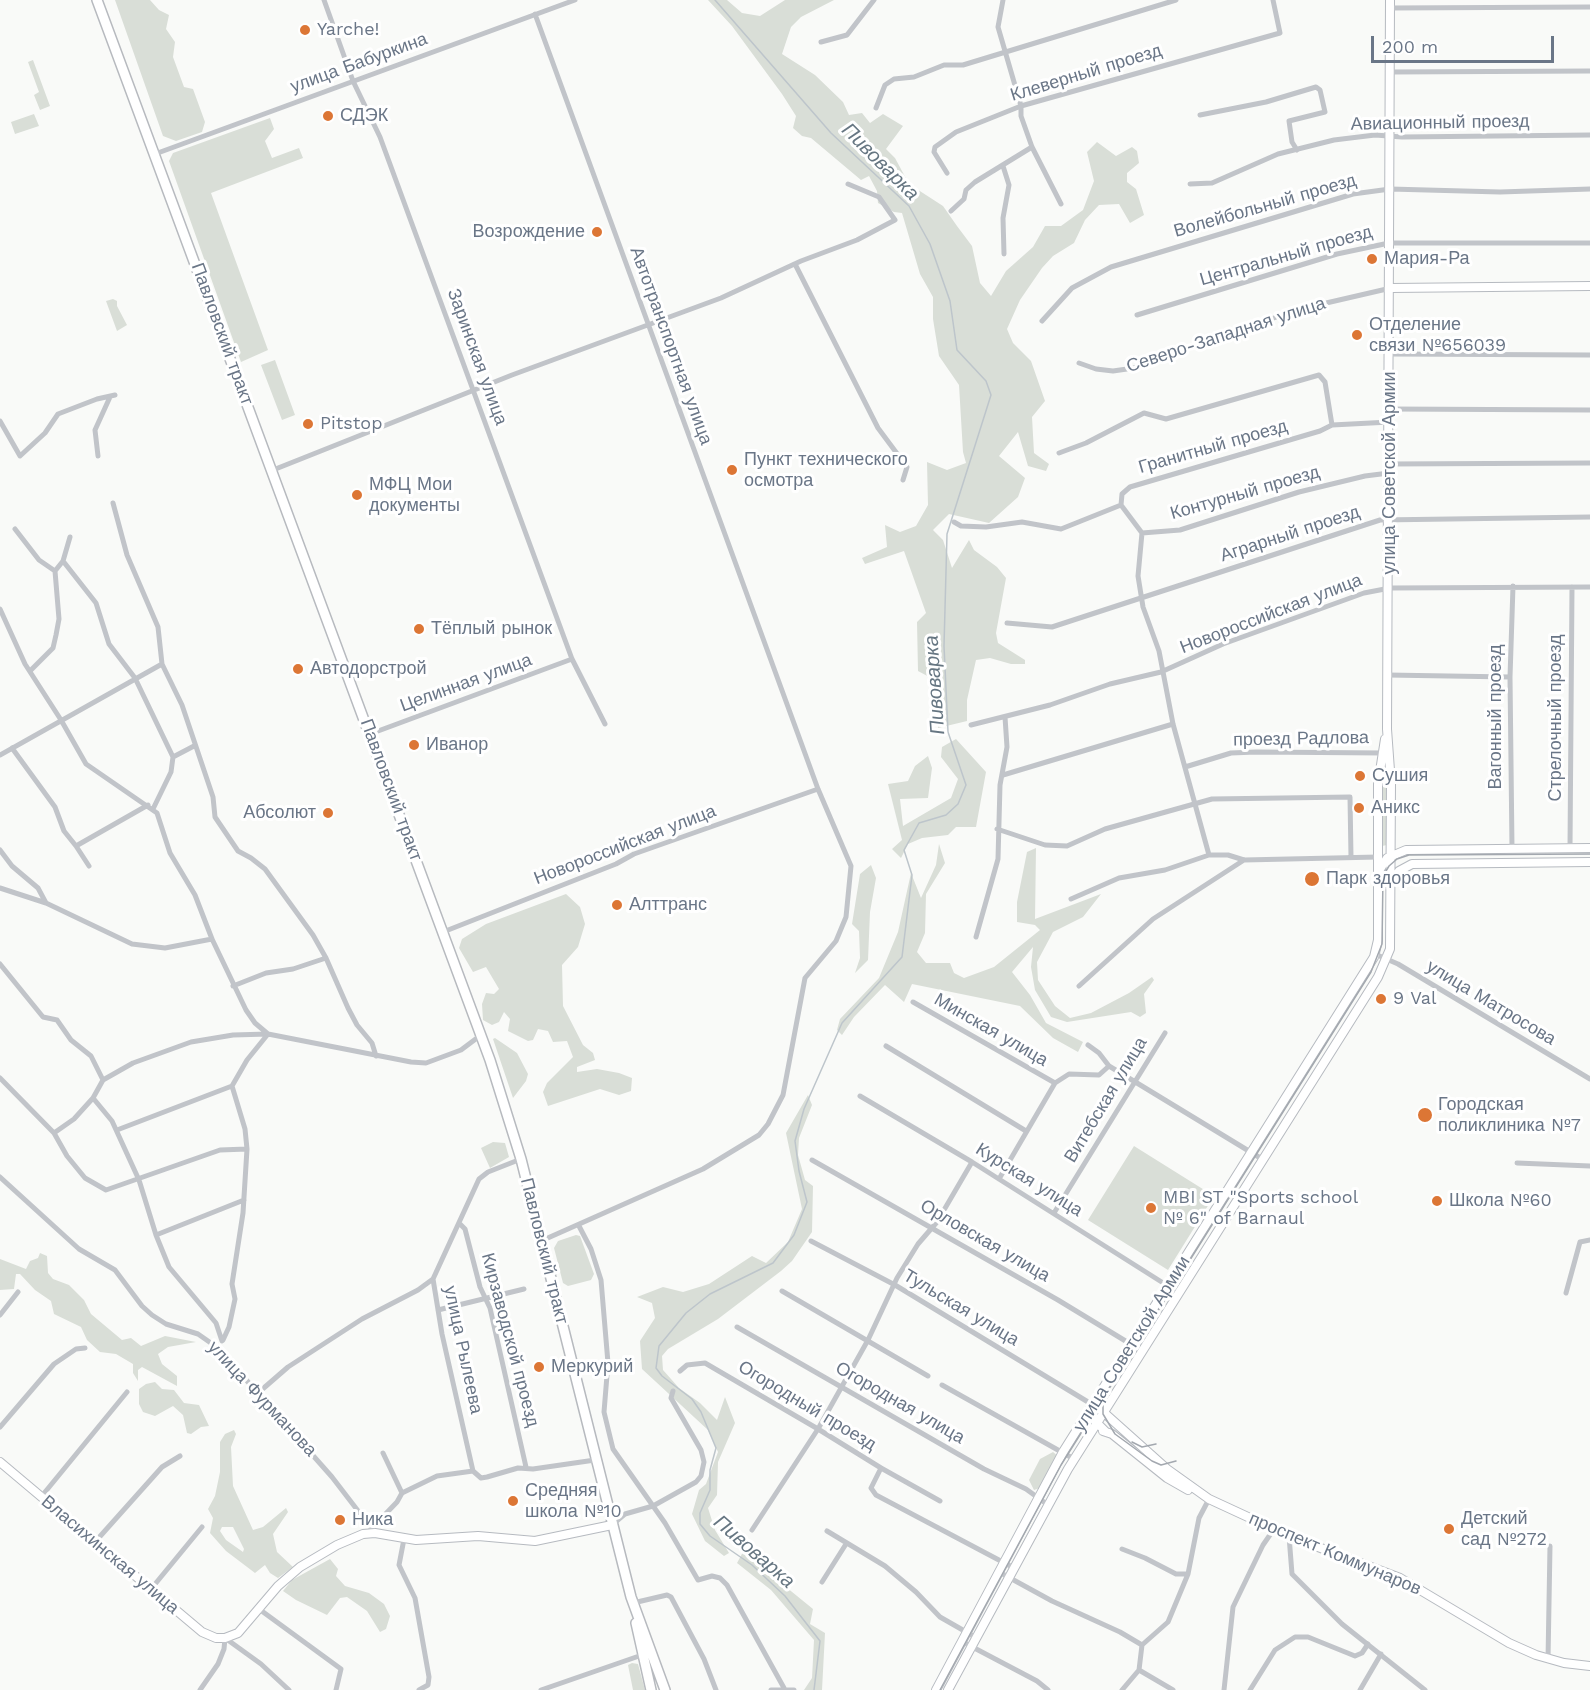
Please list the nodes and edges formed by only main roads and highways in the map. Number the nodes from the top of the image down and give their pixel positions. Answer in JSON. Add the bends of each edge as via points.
{"nodes":[{"id":1,"x":97,"y":0,"type":"edge"},
{"id":2,"x":632,"y":1600,"type":"junction"},
{"id":3,"x":651,"y":1690,"type":"edge"},
{"id":4,"x":665,"y":1690,"type":"edge"}],
"edges":[{"from":1,"to":2,"type":"main road","name":"Павловский тракт","via":[[481,1035],[521,1159]]},
{"from":2,"to":3,"type":"main road","name":"Павловский тракт"},
{"from":2,"to":4,"type":"main road","name":"Павловский тракт"}]}
